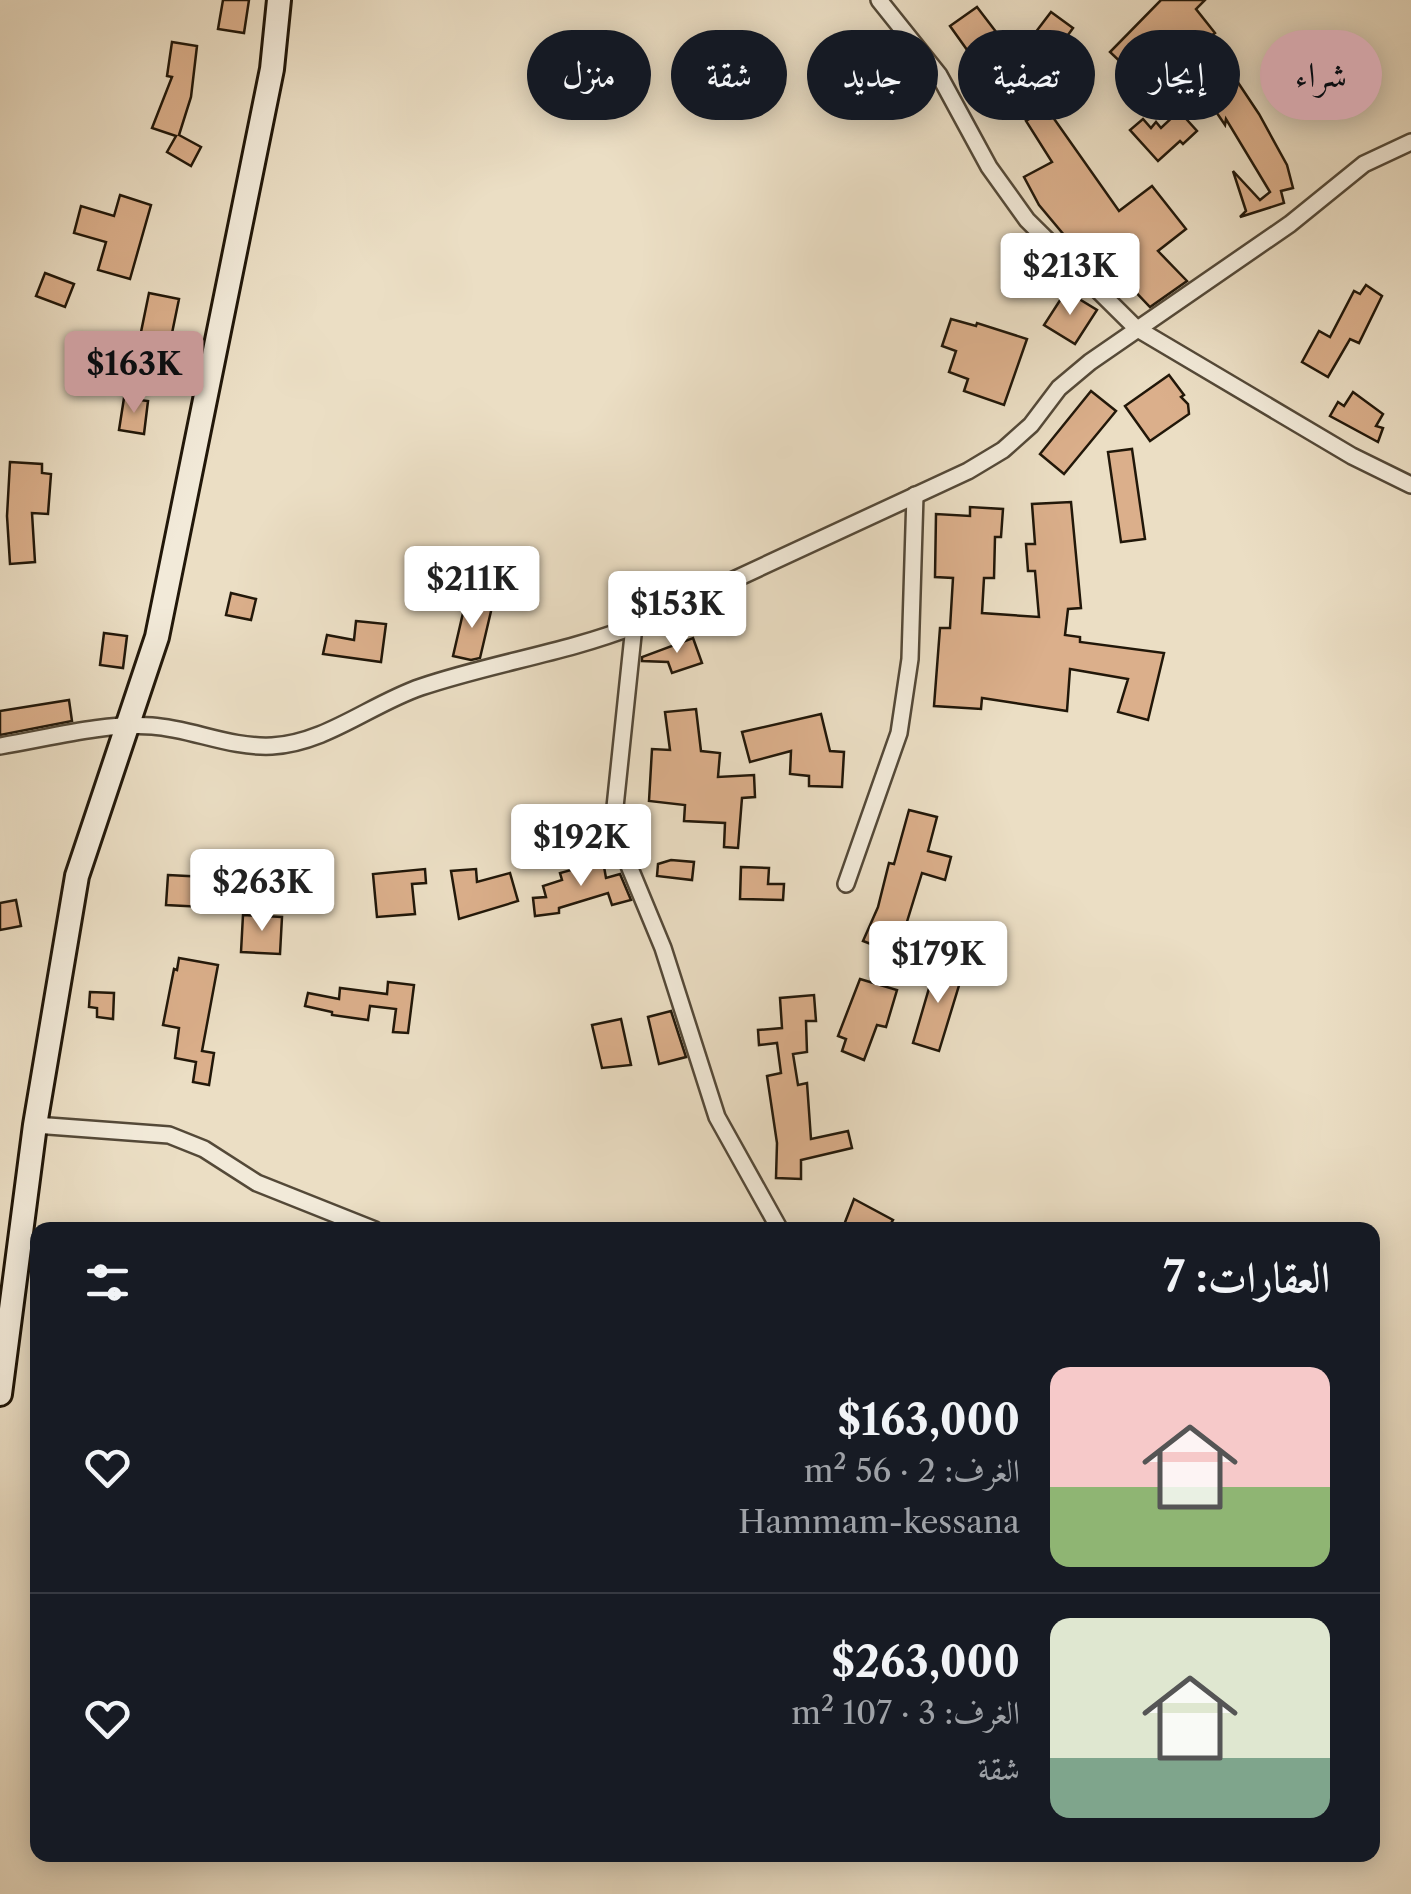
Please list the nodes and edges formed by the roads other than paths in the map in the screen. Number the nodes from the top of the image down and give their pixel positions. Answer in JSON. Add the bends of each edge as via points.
{"nodes":[{"id":1,"x":279,"y":0,"type":"edge"},
{"id":2,"x":880,"y":0,"type":"edge"},
{"id":3,"x":1411,"y":142,"type":"edge"},
{"id":4,"x":1136,"y":328,"type":"junction"},
{"id":5,"x":1411,"y":485,"type":"edge"},
{"id":6,"x":915,"y":495,"type":"junction"},
{"id":7,"x":634,"y":626,"type":"junction"},
{"id":8,"x":129,"y":726,"type":"junction"},
{"id":9,"x":0,"y":746,"type":"edge"},
{"id":10,"x":846,"y":884,"type":"dead end"},
{"id":11,"x":34,"y":1125,"type":"junction"},
{"id":12,"x":355,"y":1222,"type":"edge"},
{"id":13,"x":776,"y":1222,"type":"edge"},
{"id":14,"x":0,"y":1394,"type":"edge"}],
"edges":[{"from":1,"to":8,"type":"street","via":[[272,69],[158,637]]},
{"from":2,"to":4,"type":"street","via":[[939,75],[1027,220]]},
{"from":3,"to":4,"type":"street","via":[[1364,164],[1290,224]]},
{"from":4,"to":5,"type":"street"},
{"from":4,"to":6,"type":"street","via":[[1059,388],[1003,450]]},
{"from":6,"to":7,"type":"street"},
{"from":6,"to":10,"type":"street","via":[[910,660],[899,733]]},
{"from":7,"to":8,"type":"street","via":[[418,688],[314,738],[232,744]]},
{"from":7,"to":13,"type":"street","via":[[615,807],[627,861],[663,948],[717,1117]]},
{"from":8,"to":9,"type":"street"},
{"from":8,"to":11,"type":"street","via":[[76,876]]},
{"from":11,"to":12,"type":"street","via":[[169,1135],[257,1182]]},
{"from":11,"to":14,"type":"street"}]}
